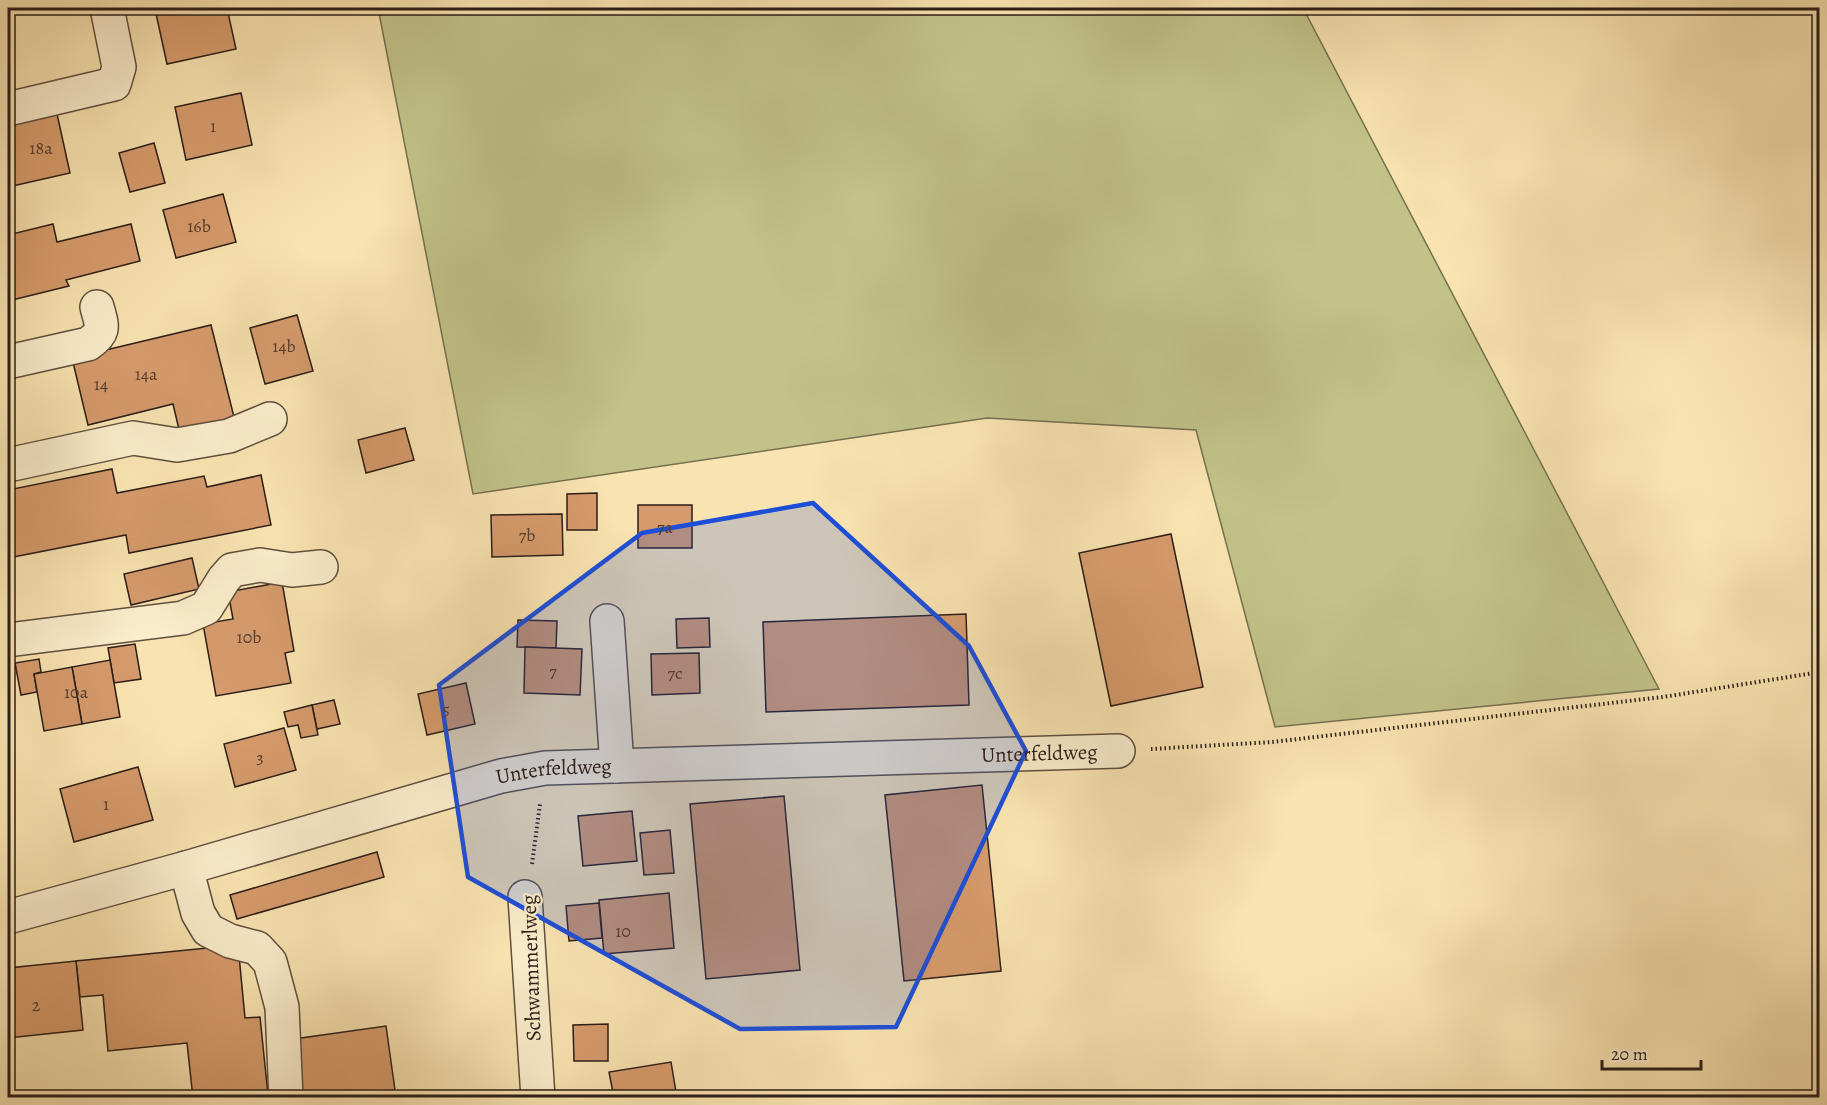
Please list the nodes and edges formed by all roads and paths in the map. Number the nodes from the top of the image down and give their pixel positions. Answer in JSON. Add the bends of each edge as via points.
{"nodes":[{"id":1,"x":107,"y":8,"type":"edge"},
{"id":2,"x":8,"y":109,"type":"edge"},
{"id":3,"x":97,"y":307,"type":"dead end"},
{"id":4,"x":8,"y":362,"type":"edge"},
{"id":5,"x":270,"y":419,"type":"dead end"},
{"id":6,"x":8,"y":465,"type":"edge"},
{"id":7,"x":321,"y":567,"type":"dead end"},
{"id":8,"x":607,"y":621,"type":"dead end"},
{"id":9,"x":8,"y":640,"type":"edge"},
{"id":10,"x":1820,"y":672,"type":"edge"},
{"id":11,"x":1118,"y":751,"type":"joint"},
{"id":12,"x":617,"y":766,"type":"junction"},
{"id":13,"x":545,"y":768,"type":"junction"},
{"id":14,"x":186,"y":868,"type":"junction"},
{"id":15,"x":525,"y":897,"type":"joint"},
{"id":16,"x":8,"y":917,"type":"edge"},
{"id":17,"x":286,"y":1098,"type":"edge"},
{"id":18,"x":537,"y":1098,"type":"edge"}],
"edges":[{"from":1,"to":2,"type":"street","via":[[119,67],[114,84]]},
{"from":3,"to":4,"type":"street","via":[[102,327],[99,337],[88,344]]},
{"from":5,"to":6,"type":"street","via":[[229,436],[177,445],[133,438]]},
{"from":7,"to":9,"type":"street","via":[[292,570],[260,565],[232,570],[206,608],[183,618]]},
{"from":8,"to":12,"type":"street"},
{"from":10,"to":11,"type":"path","via":[[1663,697],[1272,742]]},
{"from":11,"to":12,"type":"street","name":"Unterfeldweg"},
{"from":12,"to":13,"type":"street","name":"Unterfeldweg"},
{"from":13,"to":14,"type":"street","name":"Unterfeldweg","via":[[501,776]]},
{"from":13,"to":15,"type":"path","name":"Schwammerlweg"},
{"from":14,"to":16,"type":"street","name":"Unterfeldweg"},
{"from":14,"to":17,"type":"street","via":[[198,913],[208,930],[257,948],[270,962],[282,1007]]},
{"from":15,"to":18,"type":"street","name":"Schwammerlweg"}]}
